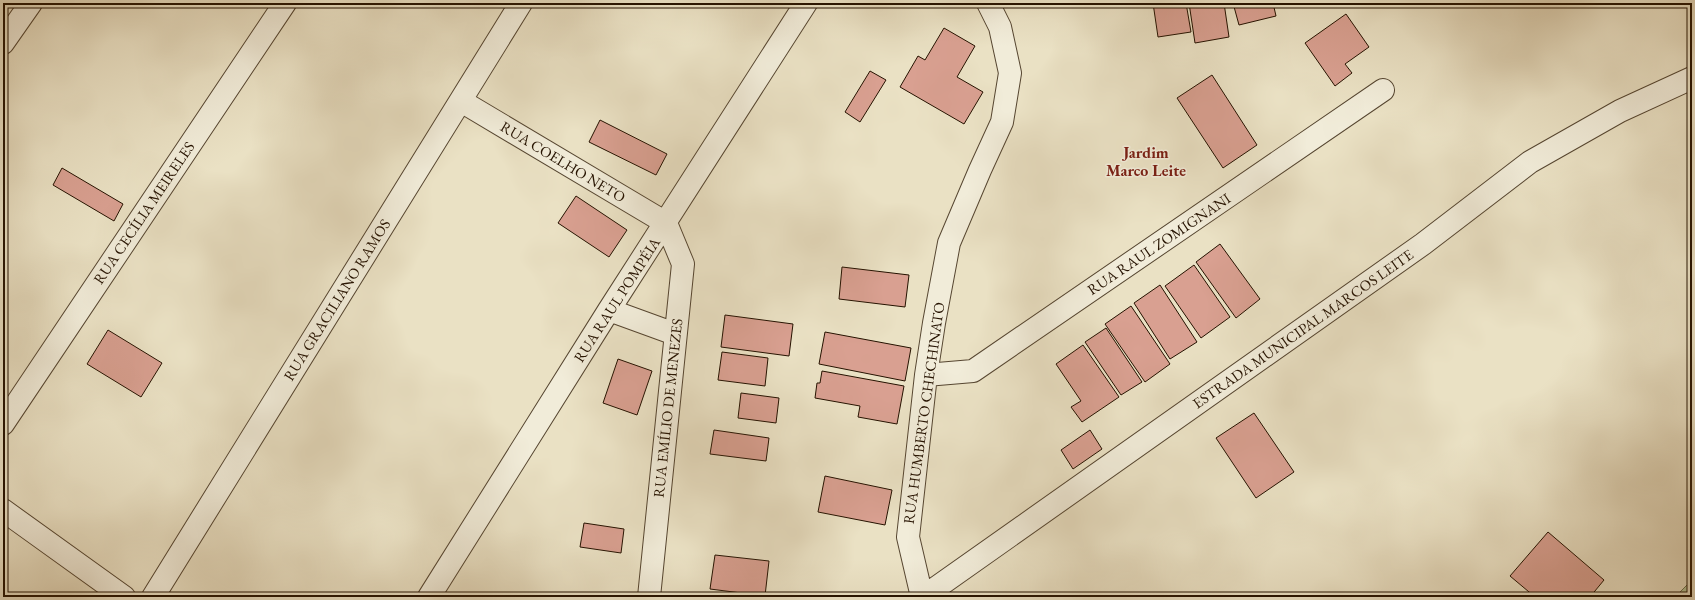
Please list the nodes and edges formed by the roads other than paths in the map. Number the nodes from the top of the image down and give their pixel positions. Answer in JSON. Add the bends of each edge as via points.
{"nodes":[{"id":1,"x":31,"y":3,"type":"edge"},
{"id":2,"x":285,"y":3,"type":"edge"},
{"id":3,"x":521,"y":3,"type":"edge"},
{"id":4,"x":806,"y":3,"type":"edge"},
{"id":5,"x":988,"y":3,"type":"edge"},
{"id":6,"x":3,"y":43,"type":"edge"},
{"id":7,"x":1692,"y":78,"type":"edge"},
{"id":8,"x":1383,"y":90,"type":"dead end"},
{"id":9,"x":461,"y":101,"type":"junction"},
{"id":10,"x":666,"y":223,"type":"junction"},
{"id":11,"x":609,"y":310,"type":"junction"},
{"id":12,"x":675,"y":334,"type":"junction"},
{"id":13,"x":926,"y":375,"type":"junction"},
{"id":14,"x":3,"y":424,"type":"edge"},
{"id":15,"x":3,"y":510,"type":"edge"},
{"id":16,"x":124,"y":597,"type":"edge"},
{"id":17,"x":152,"y":597,"type":"edge"},
{"id":18,"x":429,"y":597,"type":"edge"},
{"id":19,"x":649,"y":597,"type":"edge"},
{"id":20,"x":923,"y":597,"type":"edge"}],
"edges":[{"from":1,"to":6,"type":"street"},
{"from":2,"to":14,"type":"street","name":"RUA CECÍLIA MEIRELES"},
{"from":3,"to":9,"type":"street","name":"RUA GRACILIANO RAMOS"},
{"from":4,"to":10,"type":"street","name":"RUA RAUL POMPÉIA"},
{"from":5,"to":13,"type":"street","name":"RUA HUMBERTO CHECHINATO","via":[[1000,27],[1010,73],[1002,122],[949,243]]},
{"from":7,"to":20,"type":"street","name":"ESTRADA MUNICIPAL MARCOS LEITE","via":[[1620,111],[1530,162],[1423,244]]},
{"from":8,"to":13,"type":"street","name":"RUA RAUL ZOMIGNANI","via":[[973,371]]},
{"from":9,"to":10,"type":"street","name":"RUA COELHO NETO"},
{"from":9,"to":17,"type":"street","name":"RUA GRACILIANO RAMOS"},
{"from":10,"to":11,"type":"street","name":"RUA RAUL POMPÉIA"},
{"from":10,"to":12,"type":"street","name":"RUA EMÍLIO DE MENEZES","via":[[683,264]]},
{"from":11,"to":12,"type":"street"},
{"from":11,"to":18,"type":"street","name":"RUA RAUL POMPÉIA"},
{"from":12,"to":19,"type":"street","name":"RUA EMÍLIO DE MENEZES"},
{"from":13,"to":20,"type":"street","name":"RUA HUMBERTO CHECHINATO","via":[[908,537]]},
{"from":15,"to":16,"type":"street"}]}
